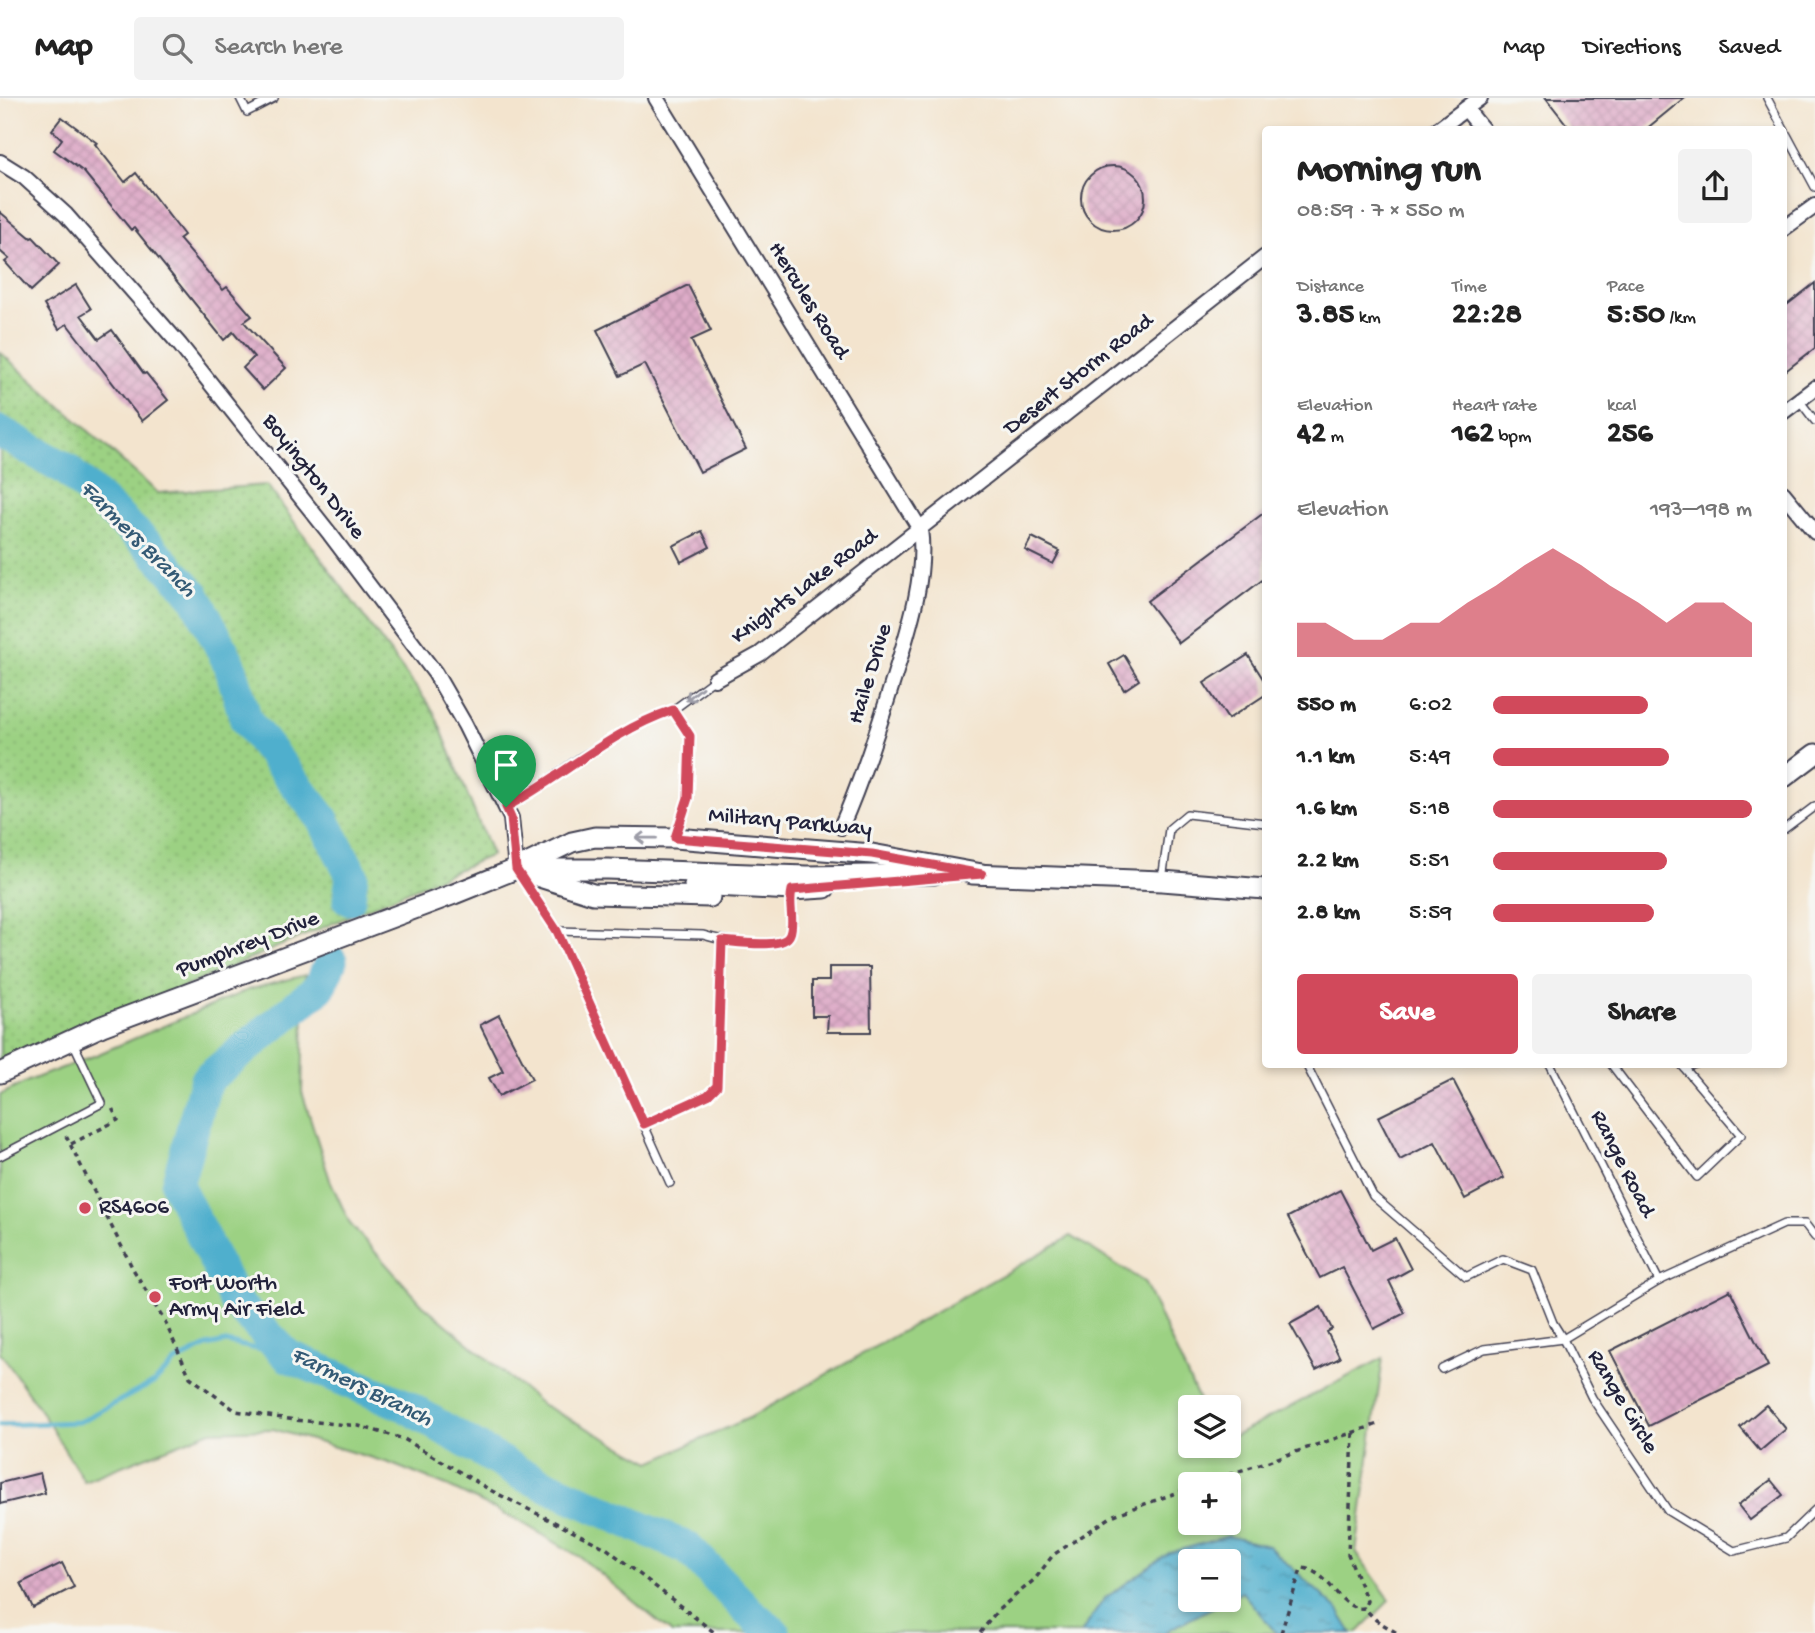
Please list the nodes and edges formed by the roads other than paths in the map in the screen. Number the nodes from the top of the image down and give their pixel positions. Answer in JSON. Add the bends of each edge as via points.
{"nodes":[{"id":1,"x":240,"y":98,"type":"edge"},
{"id":2,"x":274,"y":98,"type":"edge"},
{"id":3,"x":656,"y":98,"type":"edge"},
{"id":4,"x":1479,"y":98,"type":"edge"},
{"id":5,"x":1767,"y":98,"type":"edge"},
{"id":6,"x":1466,"y":109,"type":"junction"},
{"id":7,"x":1443,"y":126,"type":"edge"},
{"id":8,"x":1480,"y":126,"type":"edge"},
{"id":9,"x":1782,"y":126,"type":"edge"},
{"id":10,"x":1787,"y":135,"type":"edge"},
{"id":11,"x":0,"y":162,"type":"edge"},
{"id":12,"x":1815,"y":187,"type":"edge"},
{"id":13,"x":1815,"y":206,"type":"edge"},
{"id":14,"x":1787,"y":226,"type":"edge"},
{"id":15,"x":1262,"y":259,"type":"edge"},
{"id":16,"x":1815,"y":388,"type":"edge"},
{"id":17,"x":1799,"y":400,"type":"junction"},
{"id":18,"x":1787,"y":409,"type":"edge"},
{"id":19,"x":1815,"y":421,"type":"edge"},
{"id":20,"x":1787,"y":498,"type":"edge"},
{"id":21,"x":920,"y":529,"type":"junction"},
{"id":22,"x":1815,"y":532,"type":"edge"},
{"id":23,"x":715,"y":679,"type":"joint"},
{"id":24,"x":673,"y":710,"type":"junction"},
{"id":25,"x":1815,"y":754,"type":"edge"},
{"id":26,"x":1787,"y":775,"type":"edge"},
{"id":27,"x":1815,"y":806,"type":"edge"},
{"id":28,"x":506,"y":807,"type":"junction"},
{"id":29,"x":1262,"y":823,"type":"edge"},
{"id":30,"x":841,"y":827,"type":"dead end"},
{"id":31,"x":1787,"y":827,"type":"edge"},
{"id":32,"x":675,"y":838,"type":"junction"},
{"id":33,"x":516,"y":869,"type":"junction"},
{"id":34,"x":982,"y":874,"type":"junction"},
{"id":35,"x":1162,"y":881,"type":"junction"},
{"id":36,"x":1262,"y":889,"type":"edge"},
{"id":37,"x":792,"y":890,"type":"junction"},
{"id":38,"x":557,"y":931,"type":"junction"},
{"id":39,"x":722,"y":941,"type":"junction"},
{"id":40,"x":72,"y":1039,"type":"junction"},
{"id":41,"x":1308,"y":1068,"type":"edge"},
{"id":42,"x":1552,"y":1068,"type":"edge"},
{"id":43,"x":1614,"y":1068,"type":"edge"},
{"id":44,"x":1685,"y":1068,"type":"edge"},
{"id":45,"x":0,"y":1073,"type":"edge"},
{"id":46,"x":644,"y":1124,"type":"junction"},
{"id":47,"x":0,"y":1156,"type":"edge"},
{"id":48,"x":670,"y":1183,"type":"dead end"},
{"id":49,"x":1815,"y":1237,"type":"edge"},
{"id":50,"x":1659,"y":1281,"type":"junction"},
{"id":51,"x":1563,"y":1339,"type":"junction"},
{"id":52,"x":1442,"y":1369,"type":"dead end"},
{"id":53,"x":1815,"y":1510,"type":"edge"}],
"edges":[{"from":1,"to":2,"type":"lane","via":[[247,112]]},
{"from":3,"to":21,"type":"street","name":"Hercules Road"},
{"from":4,"to":6,"type":"street"},
{"from":5,"to":9,"type":"lane"},
{"from":6,"to":7,"type":"street"},
{"from":6,"to":8,"type":"street"},
{"from":10,"to":12,"type":"lane"},
{"from":11,"to":28,"type":"street","name":"Boyington Drive","via":[[66,215],[180,345],[321,523],[435,673]]},
{"from":13,"to":14,"type":"street"},
{"from":15,"to":21,"type":"street","name":"Desert Storm Road"},
{"from":16,"to":17,"type":"street"},
{"from":17,"to":18,"type":"street"},
{"from":17,"to":19,"type":"lane"},
{"from":20,"to":22,"type":"street"},
{"from":21,"to":23,"type":"street","name":"Knights Lake Road","via":[[760,654]]},
{"from":21,"to":30,"type":"street","name":"Haile Drive","via":[[923,545],[913,615],[857,792]]},
{"from":23,"to":24,"type":"lane","one_way":true},
{"from":24,"to":28,"type":"lane","via":[[581,757]]},
{"from":24,"to":32,"type":"lane","via":[[690,736],[688,798]]},
{"from":25,"to":26,"type":"street"},
{"from":27,"to":31,"type":"lane"},
{"from":28,"to":33,"type":"street","name":"Boyington Drive"},
{"from":29,"to":35,"type":"lane","via":[[1187,814],[1169,829]]},
{"from":32,"to":33,"type":"street","name":"Military Parkway","one_way":true,"via":[[595,837],[572,842]]},
{"from":32,"to":34,"type":"street","name":"Military Parkway","via":[[872,854]]},
{"from":33,"to":34,"type":"street","name":"Military Parkway","via":[[807,876]]},
{"from":33,"to":37,"type":"street","name":"Military Parkway","via":[[584,879]]},
{"from":33,"to":38,"type":"lane"},
{"from":33,"to":40,"type":"street","name":"Pumphrey Drive"},
{"from":34,"to":35,"type":"street","name":"Military Parkway"},
{"from":34,"to":37,"type":"street","name":"Military Parkway"},
{"from":35,"to":36,"type":"street","name":"Military Parkway"},
{"from":37,"to":39,"type":"lane","via":[[788,939],[778,944]]},
{"from":38,"to":39,"type":"lane","via":[[704,935]]},
{"from":38,"to":46,"type":"lane"},
{"from":39,"to":46,"type":"lane","via":[[717,1086],[708,1095]]},
{"from":40,"to":45,"type":"street","name":"Pumphrey Drive"},
{"from":40,"to":47,"type":"lane","via":[[102,1103]]},
{"from":41,"to":51,"type":"lane","via":[[1373,1196],[1466,1278],[1503,1259],[1532,1270]]},
{"from":42,"to":50,"type":"lane","name":"Range Road"},
{"from":43,"to":44,"type":"lane","via":[[1698,1177],[1741,1135]]},
{"from":46,"to":48,"type":"lane"},
{"from":49,"to":50,"type":"lane","name":"Range Circle","via":[[1805,1224],[1784,1224]]},
{"from":50,"to":51,"type":"lane","name":"Range Circle"},
{"from":51,"to":52,"type":"lane","via":[[1484,1349]]},
{"from":51,"to":53,"type":"lane","name":"Range Circle","via":[[1592,1398],[1668,1511],[1734,1551],[1786,1538]]}]}
